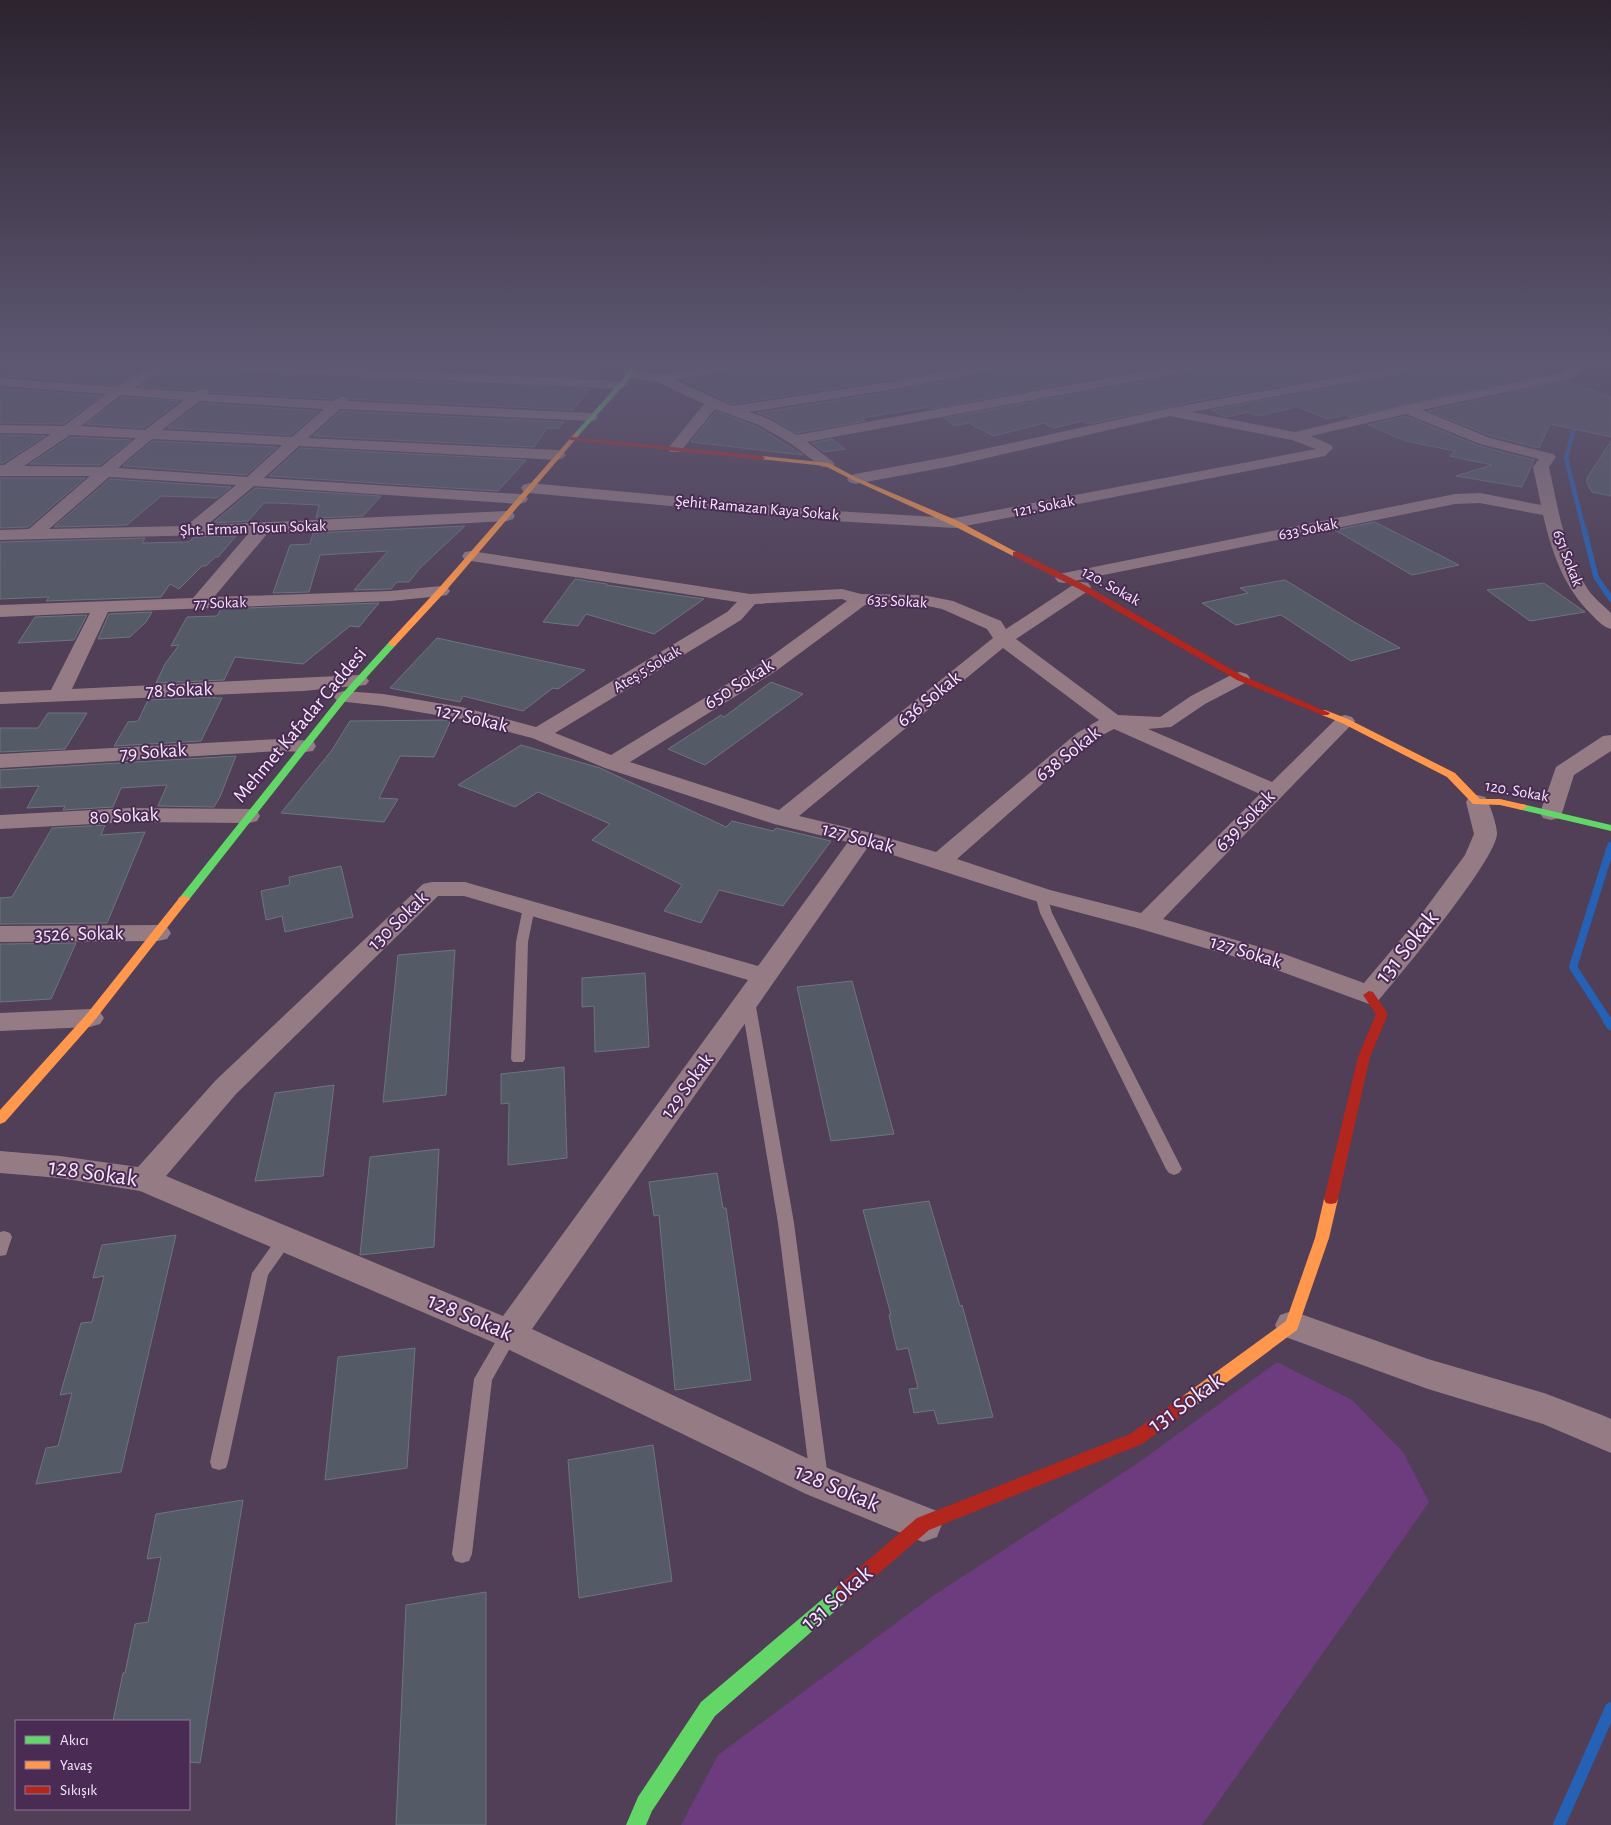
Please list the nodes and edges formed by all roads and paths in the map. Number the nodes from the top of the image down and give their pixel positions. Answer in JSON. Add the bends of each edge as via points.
{"nodes":[{"id":1,"x":42,"y":446,"type":"edge"},
{"id":2,"x":136,"y":446,"type":"edge"},
{"id":3,"x":290,"y":446,"type":"edge"},
{"id":4,"x":364,"y":446,"type":"edge"},
{"id":5,"x":566,"y":446,"type":"edge"},
{"id":6,"x":646,"y":446,"type":"edge"},
{"id":7,"x":677,"y":446,"type":"edge"},
{"id":8,"x":803,"y":446,"type":"edge"},
{"id":9,"x":1018,"y":446,"type":"edge"},
{"id":10,"x":1322,"y":446,"type":"edge"},
{"id":11,"x":1505,"y":446,"type":"edge"},
{"id":12,"x":675,"y":449,"type":"junction"},
{"id":13,"x":558,"y":455,"type":"junction"},
{"id":14,"x":827,"y":464,"type":"junction"},
{"id":15,"x":2,"y":472,"type":"edge"},
{"id":16,"x":105,"y":472,"type":"junction"},
{"id":17,"x":855,"y":479,"type":"junction"},
{"id":18,"x":250,"y":482,"type":"junction"},
{"id":19,"x":524,"y":493,"type":"junction"},
{"id":20,"x":1552,"y":512,"type":"junction"},
{"id":21,"x":507,"y":516,"type":"junction"},
{"id":22,"x":955,"y":523,"type":"junction"},
{"id":23,"x":262,"y":528,"type":"junction"},
{"id":24,"x":190,"y":530,"type":"junction"},
{"id":25,"x":0,"y":535,"type":"edge"},
{"id":26,"x":32,"y":535,"type":"junction"},
{"id":27,"x":471,"y":556,"type":"junction"},
{"id":28,"x":1073,"y":582,"type":"junction"},
{"id":29,"x":441,"y":592,"type":"junction"},
{"id":30,"x":861,"y":599,"type":"junction"},
{"id":31,"x":750,"y":600,"type":"junction"},
{"id":32,"x":199,"y":603,"type":"junction"},
{"id":33,"x":102,"y":607,"type":"junction"},
{"id":34,"x":0,"y":611,"type":"edge"},
{"id":35,"x":1611,"y":623,"type":"edge"},
{"id":36,"x":1003,"y":639,"type":"junction"},
{"id":37,"x":1240,"y":678,"type":"junction"},
{"id":38,"x":351,"y":689,"type":"junction"},
{"id":39,"x":59,"y":695,"type":"junction"},
{"id":40,"x":0,"y":698,"type":"edge"},
{"id":41,"x":1113,"y":721,"type":"junction"},
{"id":42,"x":1345,"y":721,"type":"junction"},
{"id":43,"x":539,"y":734,"type":"junction"},
{"id":44,"x":1611,"y":741,"type":"edge"},
{"id":45,"x":305,"y":746,"type":"junction"},
{"id":46,"x":0,"y":761,"type":"edge"},
{"id":47,"x":613,"y":763,"type":"junction"},
{"id":48,"x":1273,"y":791,"type":"junction"},
{"id":49,"x":1477,"y":802,"type":"junction"},
{"id":50,"x":1551,"y":814,"type":"junction"},
{"id":51,"x":249,"y":816,"type":"junction"},
{"id":52,"x":782,"y":819,"type":"junction"},
{"id":53,"x":0,"y":822,"type":"edge"},
{"id":54,"x":1611,"y":828,"type":"edge"},
{"id":55,"x":863,"y":838,"type":"junction"},
{"id":56,"x":940,"y":861,"type":"junction"},
{"id":57,"x":1041,"y":894,"type":"junction"},
{"id":58,"x":528,"y":907,"type":"junction"},
{"id":59,"x":1146,"y":922,"type":"junction"},
{"id":60,"x":158,"y":933,"type":"junction"},
{"id":61,"x":0,"y":934,"type":"edge"},
{"id":62,"x":764,"y":976,"type":"junction"},
{"id":63,"x":1369,"y":995,"type":"junction"},
{"id":64,"x":748,"y":1002,"type":"junction"},
{"id":65,"x":90,"y":1018,"type":"junction"},
{"id":66,"x":0,"y":1022,"type":"edge"},
{"id":67,"x":518,"y":1059,"type":"dead end"},
{"id":68,"x":0,"y":1119,"type":"edge"},
{"id":69,"x":0,"y":1162,"type":"edge"},
{"id":70,"x":1174,"y":1169,"type":"dead end"},
{"id":71,"x":146,"y":1180,"type":"junction"},
{"id":72,"x":286,"y":1238,"type":"junction"},
{"id":73,"x":1292,"y":1325,"type":"junction"},
{"id":74,"x":509,"y":1334,"type":"junction"},
{"id":75,"x":1603,"y":1432,"type":"edge"},
{"id":76,"x":219,"y":1462,"type":"dead end"},
{"id":77,"x":819,"y":1482,"type":"junction"},
{"id":78,"x":923,"y":1524,"type":"junction"},
{"id":79,"x":462,"y":1554,"type":"dead end"},
{"id":80,"x":636,"y":1825,"type":"edge"}],
"edges":[{"from":1,"to":15,"type":"street"},
{"from":2,"to":16,"type":"street"},
{"from":3,"to":18,"type":"street"},
{"from":4,"to":13,"type":"street"},
{"from":5,"to":13,"type":"street","name":"Mehmet Kafadar Caddesi"},
{"from":6,"to":12,"type":"street","name":"120. Sokak"},
{"from":7,"to":12,"type":"street"},
{"from":8,"to":14,"type":"street"},
{"from":9,"to":17,"type":"street"},
{"from":10,"to":22,"type":"street","name":"121. Sokak","via":[[1326,448],[1320,453]]},
{"from":11,"to":20,"type":"street","name":"651 Sokak","via":[[1548,457],[1541,466]]},
{"from":12,"to":14,"type":"street","name":"120. Sokak"},
{"from":13,"to":19,"type":"street","name":"Mehmet Kafadar Caddesi"},
{"from":14,"to":17,"type":"street","name":"120. Sokak"},
{"from":15,"to":16,"type":"street","name":"Şehit Ramazan Kaya Sokak"},
{"from":16,"to":18,"type":"street","name":"Şehit Ramazan Kaya Sokak"},
{"from":16,"to":26,"type":"street"},
{"from":17,"to":22,"type":"street","name":"120. Sokak"},
{"from":18,"to":19,"type":"street","name":"Şehit Ramazan Kaya Sokak"},
{"from":18,"to":24,"type":"street"},
{"from":19,"to":21,"type":"street","name":"Mehmet Kafadar Caddesi"},
{"from":19,"to":22,"type":"street","name":"Şehit Ramazan Kaya Sokak"},
{"from":20,"to":28,"type":"street","name":"633 Sokak","via":[[1480,498],[1455,499]]},
{"from":20,"to":35,"type":"street","name":"651 Sokak","via":[[1575,582],[1584,597]]},
{"from":21,"to":23,"type":"street","name":"Şht. Erman Tosun Sokak"},
{"from":21,"to":27,"type":"street","name":"Mehmet Kafadar Caddesi"},
{"from":22,"to":28,"type":"street","name":"120. Sokak"},
{"from":23,"to":24,"type":"street","name":"Şht. Erman Tosun Sokak"},
{"from":23,"to":32,"type":"street"},
{"from":24,"to":26,"type":"street","name":"Şht. Erman Tosun Sokak"},
{"from":25,"to":26,"type":"street","name":"Şht. Erman Tosun Sokak"},
{"from":27,"to":29,"type":"street","name":"Mehmet Kafadar Caddesi"},
{"from":27,"to":31,"type":"street","name":"635 Sokak"},
{"from":28,"to":36,"type":"street","name":"636 Sokak"},
{"from":28,"to":37,"type":"street","name":"120. Sokak"},
{"from":29,"to":32,"type":"street","name":"77 Sokak"},
{"from":29,"to":38,"type":"street","name":"Mehmet Kafadar Caddesi"},
{"from":30,"to":31,"type":"street","name":"635 Sokak","via":[[842,594]]},
{"from":30,"to":36,"type":"street","name":"635 Sokak","via":[[923,600],[947,605],[994,625]]},
{"from":30,"to":47,"type":"street","name":"650 Sokak","via":[[769,666]]},
{"from":31,"to":43,"type":"street","name":"Ateş 5 Sokak","via":[[734,616]]},
{"from":32,"to":33,"type":"street","name":"77 Sokak"},
{"from":33,"to":34,"type":"street","name":"77 Sokak"},
{"from":33,"to":39,"type":"street"},
{"from":36,"to":41,"type":"street","name":"635 Sokak"},
{"from":36,"to":52,"type":"street","name":"636 Sokak"},
{"from":37,"to":41,"type":"street","name":"638 Sokak","via":[[1164,723]]},
{"from":37,"to":42,"type":"street","name":"120. Sokak"},
{"from":38,"to":39,"type":"street","name":"78 Sokak"},
{"from":38,"to":43,"type":"street","name":"127 Sokak","via":[[384,700],[462,713]]},
{"from":38,"to":45,"type":"street","name":"Mehmet Kafadar Caddesi"},
{"from":39,"to":40,"type":"street","name":"78 Sokak"},
{"from":41,"to":48,"type":"street","name":"635 Sokak"},
{"from":41,"to":56,"type":"street","name":"638 Sokak","via":[[1084,737]]},
{"from":42,"to":48,"type":"street","name":"639 Sokak"},
{"from":42,"to":49,"type":"street","name":"120. Sokak","via":[[1451,775]]},
{"from":43,"to":47,"type":"street","name":"127 Sokak"},
{"from":44,"to":50,"type":"street","via":[[1564,772]]},
{"from":45,"to":46,"type":"street","name":"79 Sokak"},
{"from":45,"to":51,"type":"street","name":"Mehmet Kafadar Caddesi"},
{"from":47,"to":52,"type":"street","name":"127 Sokak"},
{"from":48,"to":59,"type":"street","name":"639 Sokak"},
{"from":49,"to":50,"type":"street","name":"120. Sokak","via":[[1500,802]]},
{"from":49,"to":63,"type":"street","name":"131 Sokak","via":[[1486,834],[1478,856]]},
{"from":50,"to":54,"type":"street","name":"120. Sokak"},
{"from":51,"to":53,"type":"street","name":"80 Sokak","via":[[130,815]]},
{"from":51,"to":60,"type":"street","name":"Mehmet Kafadar Caddesi"},
{"from":52,"to":55,"type":"street","name":"127 Sokak"},
{"from":55,"to":56,"type":"street","name":"127 Sokak"},
{"from":55,"to":62,"type":"street","name":"129 Sokak"},
{"from":56,"to":57,"type":"street","name":"127 Sokak"},
{"from":57,"to":59,"type":"street","name":"127 Sokak"},
{"from":57,"to":70,"type":"lane","via":[[1046,913]]},
{"from":58,"to":62,"type":"street","name":"130 Sokak"},
{"from":58,"to":67,"type":"lane","via":[[522,942]]},
{"from":58,"to":71,"type":"street","name":"130 Sokak","via":[[465,889],[432,889],[226,1087]]},
{"from":59,"to":63,"type":"street","name":"127 Sokak","via":[[1275,960]]},
{"from":60,"to":61,"type":"street","name":"3526. Sokak"},
{"from":60,"to":65,"type":"street","name":"Mehmet Kafadar Caddesi"},
{"from":62,"to":64,"type":"street","name":"129 Sokak"},
{"from":63,"to":73,"type":"street","name":"131 Sokak","via":[[1382,1014],[1364,1057],[1322,1238]]},
{"from":64,"to":74,"type":"street","name":"129 Sokak"},
{"from":64,"to":77,"type":"lane","via":[[786,1223]]},
{"from":65,"to":66,"type":"street"},
{"from":65,"to":68,"type":"street","name":"Mehmet Kafadar Caddesi"},
{"from":69,"to":71,"type":"street","name":"128 Sokak"},
{"from":71,"to":72,"type":"street","name":"128 Sokak"},
{"from":72,"to":74,"type":"street","name":"128 Sokak"},
{"from":72,"to":76,"type":"lane","via":[[260,1273]]},
{"from":73,"to":75,"type":"street"},
{"from":73,"to":78,"type":"street","name":"131 Sokak","via":[[1262,1350],[1136,1438]]},
{"from":74,"to":77,"type":"street","name":"128 Sokak"},
{"from":74,"to":79,"type":"lane","via":[[483,1378]]},
{"from":77,"to":78,"type":"street","name":"128 Sokak"},
{"from":78,"to":80,"type":"street","name":"131 Sokak","via":[[708,1710],[645,1804]]}]}
